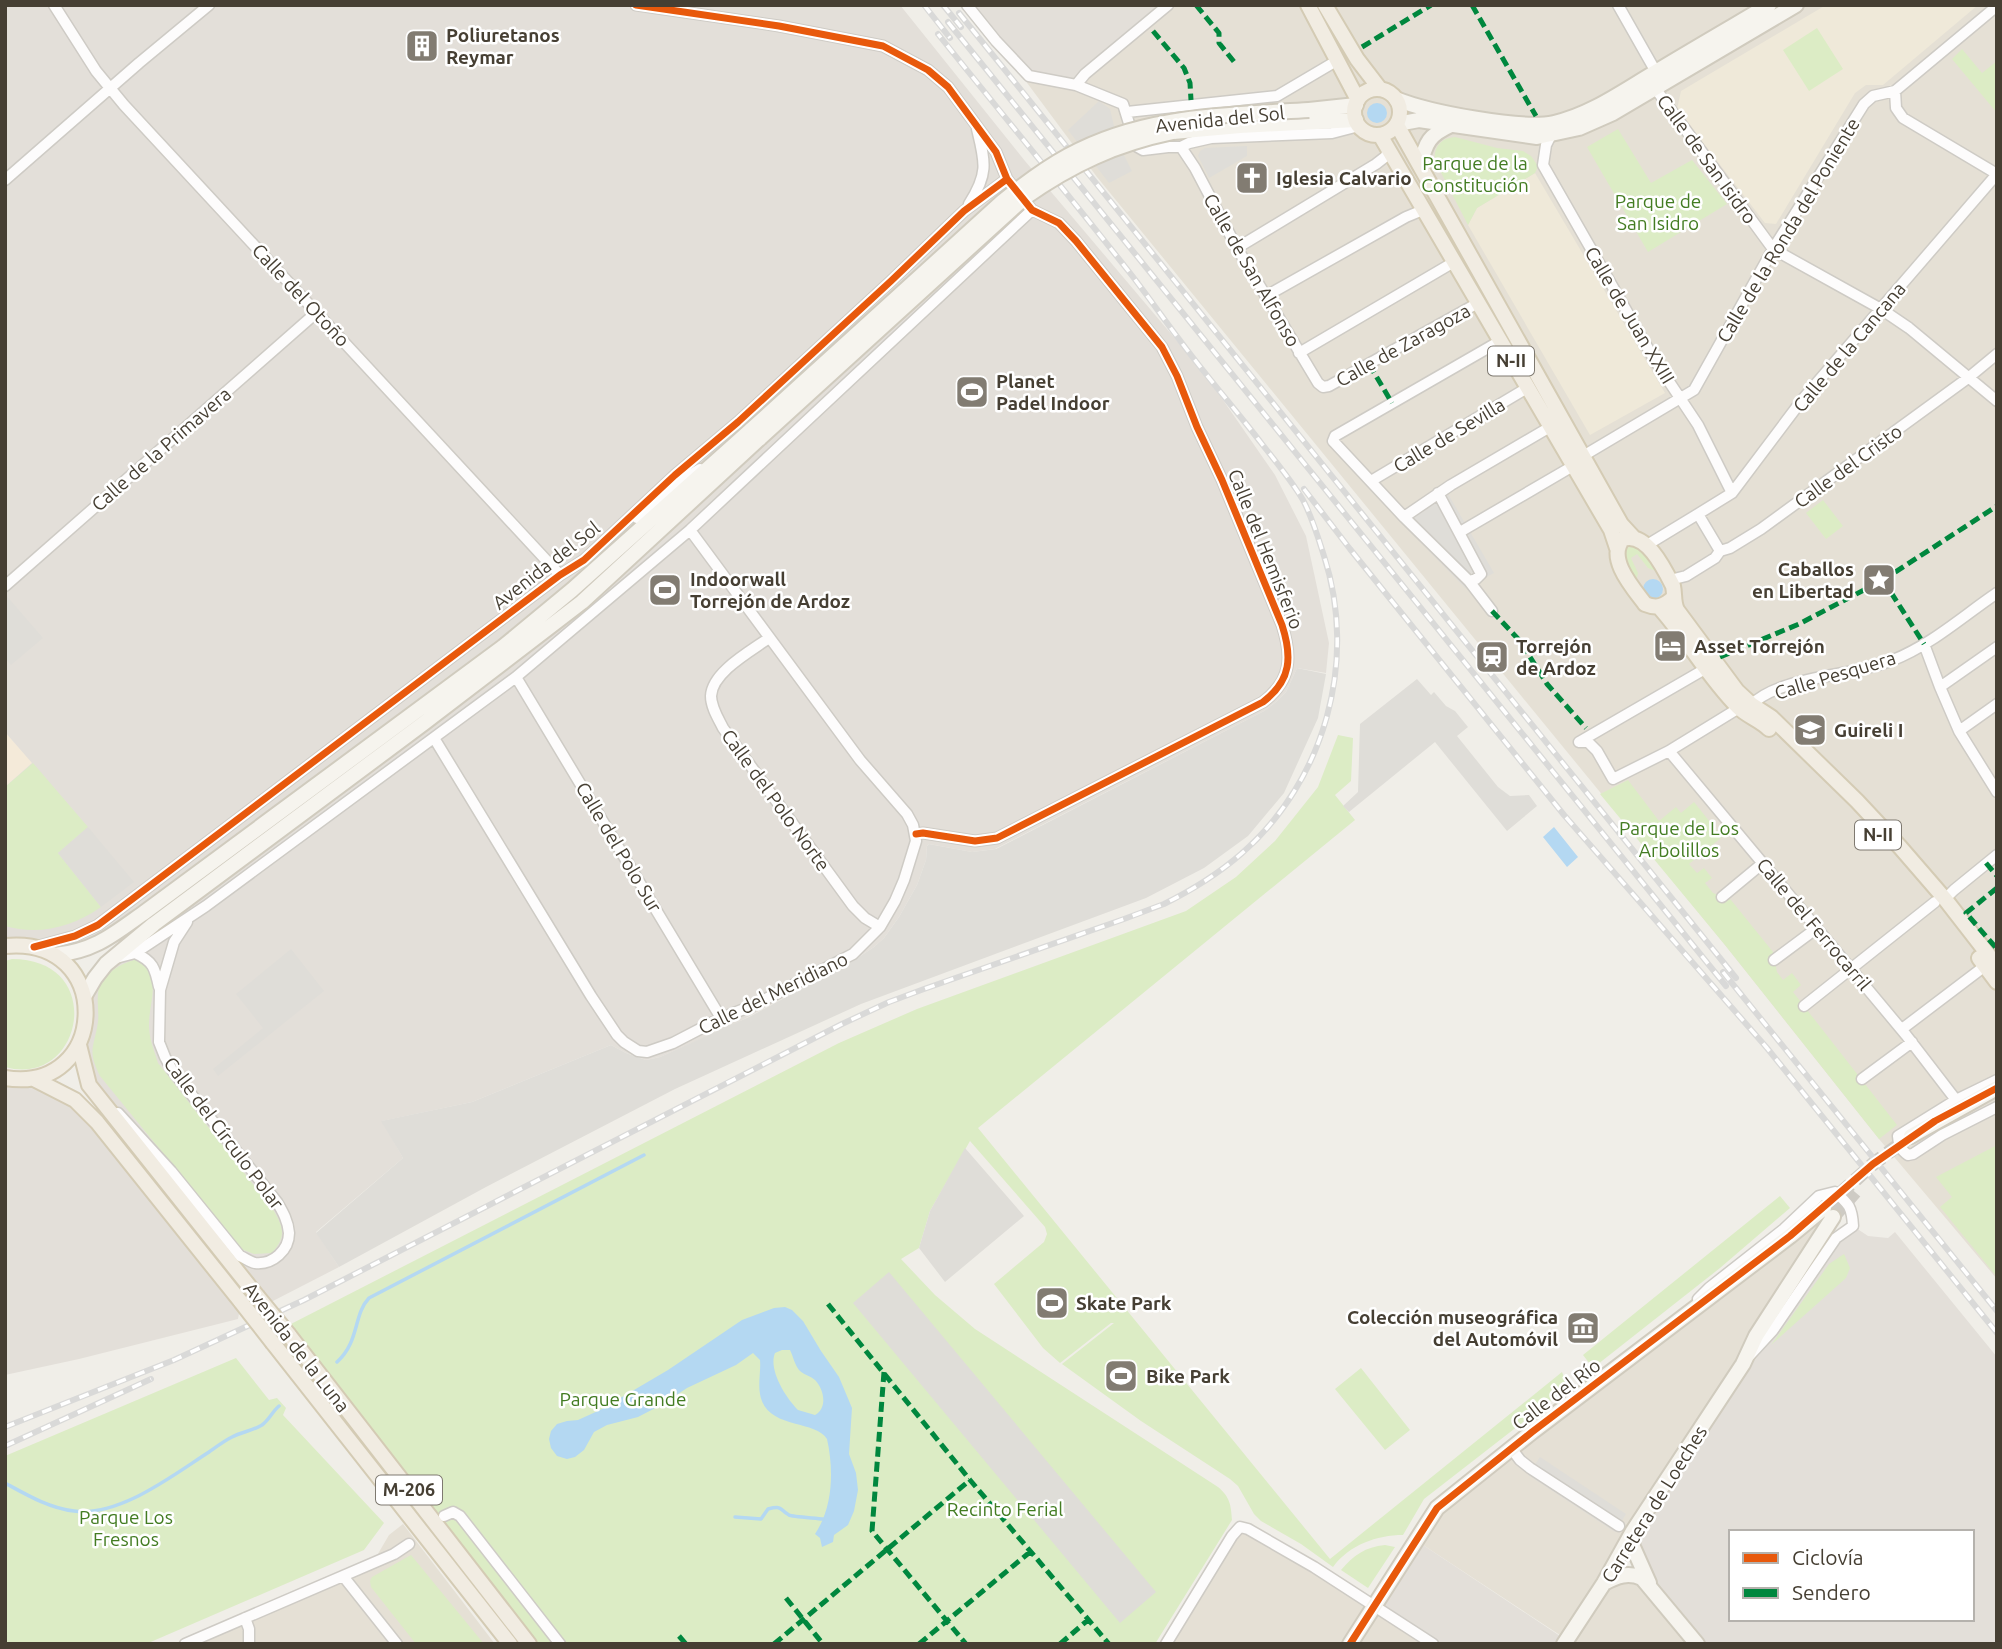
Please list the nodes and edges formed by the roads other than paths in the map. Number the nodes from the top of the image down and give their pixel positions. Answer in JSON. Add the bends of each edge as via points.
{"nodes":[{"id":1,"x":54,"y":5,"type":"edge"},
{"id":2,"x":209,"y":5,"type":"edge"},
{"id":3,"x":636,"y":5,"type":"edge"},
{"id":4,"x":967,"y":5,"type":"edge"},
{"id":5,"x":1168,"y":5,"type":"edge"},
{"id":6,"x":1308,"y":5,"type":"edge"},
{"id":7,"x":1325,"y":5,"type":"edge"},
{"id":8,"x":1618,"y":5,"type":"edge"},
{"id":9,"x":1769,"y":5,"type":"edge"},
{"id":10,"x":1796,"y":5,"type":"edge"},
{"id":11,"x":1997,"y":6,"type":"edge"},
{"id":12,"x":1338,"y":60,"type":"junction"},
{"id":13,"x":1656,"y":72,"type":"junction"},
{"id":14,"x":1076,"y":85,"type":"junction"},
{"id":15,"x":1655,"y":88,"type":"junction"},
{"id":16,"x":110,"y":89,"type":"junction"},
{"id":17,"x":1380,"y":89,"type":"junction"},
{"id":18,"x":1895,"y":91,"type":"junction"},
{"id":19,"x":1396,"y":99,"type":"junction"},
{"id":20,"x":1127,"y":112,"type":"junction"},
{"id":21,"x":1357,"y":113,"type":"junction"},
{"id":22,"x":1397,"y":124,"type":"junction"},
{"id":23,"x":976,"y":125,"type":"junction"},
{"id":24,"x":1451,"y":125,"type":"junction"},
{"id":25,"x":1380,"y":135,"type":"junction"},
{"id":26,"x":1551,"y":135,"type":"junction"},
{"id":27,"x":1181,"y":147,"type":"junction"},
{"id":28,"x":1389,"y":150,"type":"junction"},
{"id":29,"x":1420,"y":165,"type":"junction"},
{"id":30,"x":1997,"y":174,"type":"edge"},
{"id":31,"x":1007,"y":179,"type":"junction"},
{"id":32,"x":5,"y":180,"type":"edge"},
{"id":33,"x":1032,"y":210,"type":"junction"},
{"id":34,"x":1423,"y":210,"type":"junction"},
{"id":35,"x":964,"y":212,"type":"junction"},
{"id":36,"x":1237,"y":248,"type":"junction"},
{"id":37,"x":1773,"y":249,"type":"junction"},
{"id":38,"x":1454,"y":262,"type":"junction"},
{"id":39,"x":1266,"y":296,"type":"junction"},
{"id":40,"x":1478,"y":303,"type":"junction"},
{"id":41,"x":1881,"y":309,"type":"junction"},
{"id":42,"x":317,"y":312,"type":"junction"},
{"id":43,"x":1500,"y":341,"type":"junction"},
{"id":44,"x":1299,"y":353,"type":"junction"},
{"id":45,"x":1997,"y":354,"type":"edge"},
{"id":46,"x":1968,"y":379,"type":"junction"},
{"id":47,"x":1329,"y":386,"type":"joint"},
{"id":48,"x":1528,"y":388,"type":"junction"},
{"id":49,"x":1681,"y":399,"type":"junction"},
{"id":50,"x":1997,"y":401,"type":"edge"},
{"id":51,"x":1550,"y":427,"type":"junction"},
{"id":52,"x":756,"y":433,"type":"junction"},
{"id":53,"x":727,"y":451,"type":"junction"},
{"id":54,"x":1578,"y":461,"type":"junction"},
{"id":55,"x":1371,"y":481,"type":"junction"},
{"id":56,"x":1732,"y":492,"type":"junction"},
{"id":57,"x":1438,"y":493,"type":"junction"},
{"id":58,"x":1698,"y":514,"type":"junction"},
{"id":59,"x":1404,"y":517,"type":"junction"},
{"id":60,"x":690,"y":530,"type":"junction"},
{"id":61,"x":1460,"y":532,"type":"junction"},
{"id":62,"x":611,"y":536,"type":"junction"},
{"id":63,"x":1633,"y":537,"type":"junction"},
{"id":64,"x":1647,"y":545,"type":"junction"},
{"id":65,"x":1617,"y":548,"type":"junction"},
{"id":66,"x":1720,"y":551,"type":"junction"},
{"id":67,"x":560,"y":575,"type":"junction"},
{"id":68,"x":1670,"y":580,"type":"junction"},
{"id":69,"x":1469,"y":581,"type":"junction"},
{"id":70,"x":5,"y":586,"type":"edge"},
{"id":71,"x":1997,"y":593,"type":"edge"},
{"id":72,"x":1673,"y":598,"type":"junction"},
{"id":73,"x":1659,"y":607,"type":"junction"},
{"id":74,"x":1492,"y":611,"type":"dead end"},
{"id":75,"x":769,"y":638,"type":"junction"},
{"id":76,"x":1924,"y":644,"type":"junction"},
{"id":77,"x":1997,"y":647,"type":"edge"},
{"id":78,"x":1705,"y":670,"type":"junction"},
{"id":79,"x":516,"y":677,"type":"junction"},
{"id":80,"x":1940,"y":687,"type":"junction"},
{"id":81,"x":1997,"y":704,"type":"edge"},
{"id":82,"x":1745,"y":706,"type":"junction"},
{"id":83,"x":1959,"y":731,"type":"junction"},
{"id":84,"x":434,"y":738,"type":"junction"},
{"id":85,"x":1669,"y":751,"type":"junction"},
{"id":86,"x":1997,"y":792,"type":"edge"},
{"id":87,"x":916,"y":834,"type":"junction"},
{"id":88,"x":1997,"y":855,"type":"edge"},
{"id":89,"x":1763,"y":863,"type":"junction"},
{"id":90,"x":1722,"y":897,"type":"dead end"},
{"id":91,"x":1940,"y":901,"type":"junction"},
{"id":92,"x":192,"y":916,"type":"junction"},
{"id":93,"x":880,"y":927,"type":"junction"},
{"id":94,"x":1817,"y":928,"type":"junction"},
{"id":95,"x":5,"y":946,"type":"edge"},
{"id":96,"x":34,"y":947,"type":"junction"},
{"id":97,"x":135,"y":953,"type":"junction"},
{"id":98,"x":55,"y":956,"type":"junction"},
{"id":99,"x":111,"y":960,"type":"junction"},
{"id":100,"x":1774,"y":960,"type":"dead end"},
{"id":101,"x":1993,"y":962,"type":"edge"},
{"id":102,"x":1851,"y":969,"type":"junction"},
{"id":103,"x":1997,"y":982,"type":"edge"},
{"id":104,"x":160,"y":990,"type":"junction"},
{"id":105,"x":85,"y":995,"type":"junction"},
{"id":106,"x":1804,"y":1006,"type":"dead end"},
{"id":107,"x":721,"y":1017,"type":"junction"},
{"id":108,"x":1902,"y":1029,"type":"junction"},
{"id":109,"x":1912,"y":1042,"type":"junction"},
{"id":110,"x":79,"y":1045,"type":"junction"},
{"id":111,"x":5,"y":1078,"type":"edge"},
{"id":112,"x":34,"y":1079,"type":"junction"},
{"id":113,"x":1862,"y":1079,"type":"dead end"},
{"id":114,"x":1997,"y":1080,"type":"edge"},
{"id":115,"x":89,"y":1086,"type":"junction"},
{"id":116,"x":1997,"y":1088,"type":"edge"},
{"id":117,"x":1997,"y":1097,"type":"edge"},
{"id":118,"x":1956,"y":1100,"type":"junction"},
{"id":119,"x":1997,"y":1107,"type":"edge"},
{"id":120,"x":1845,"y":1200,"type":"joint"},
{"id":121,"x":1828,"y":1213,"type":"joint"},
{"id":122,"x":1674,"y":1322,"type":"junction"},
{"id":123,"x":1743,"y":1364,"type":"junction"},
{"id":124,"x":1511,"y":1448,"type":"junction"},
{"id":125,"x":444,"y":1516,"type":"dead end"},
{"id":126,"x":1643,"y":1517,"type":"junction"},
{"id":127,"x":1619,"y":1525,"type":"dead end"},
{"id":128,"x":409,"y":1544,"type":"dead end"},
{"id":129,"x":1614,"y":1562,"type":"junction"},
{"id":130,"x":1642,"y":1569,"type":"junction"},
{"id":131,"x":343,"y":1576,"type":"junction"},
{"id":132,"x":1604,"y":1583,"type":"junction"},
{"id":133,"x":1649,"y":1584,"type":"junction"},
{"id":134,"x":1375,"y":1606,"type":"junction"},
{"id":135,"x":245,"y":1618,"type":"junction"},
{"id":136,"x":185,"y":1644,"type":"edge"},
{"id":137,"x":248,"y":1644,"type":"edge"},
{"id":138,"x":397,"y":1644,"type":"edge"},
{"id":139,"x":510,"y":1644,"type":"edge"},
{"id":140,"x":529,"y":1644,"type":"edge"},
{"id":141,"x":560,"y":1644,"type":"edge"},
{"id":142,"x":1166,"y":1644,"type":"edge"},
{"id":143,"x":1350,"y":1644,"type":"edge"},
{"id":144,"x":1433,"y":1644,"type":"edge"},
{"id":145,"x":1564,"y":1644,"type":"edge"},
{"id":146,"x":1697,"y":1644,"type":"edge"}],
"edges":[{"from":1,"to":16,"type":"street","name":"Calle del Otoño"},
{"from":2,"to":16,"type":"street"},
{"from":3,"to":23,"type":"street","via":[[883,46],[928,70],[948,87]]},
{"from":4,"to":14,"type":"street","via":[[1029,76]]},
{"from":5,"to":14,"type":"street"},
{"from":6,"to":12,"type":"main road"},
{"from":7,"to":17,"type":"main road"},
{"from":8,"to":13,"type":"street"},
{"from":9,"to":13,"type":"main road"},
{"from":10,"to":15,"type":"main road"},
{"from":11,"to":18,"type":"street","name":"Calle de la Ronda del Poniente"},
{"from":12,"to":20,"type":"street","via":[[1277,96]]},
{"from":12,"to":21,"type":"main road"},
{"from":13,"to":19,"type":"main road","via":[[1593,109],[1552,124],[1460,115]]},
{"from":14,"to":20,"type":"street","via":[[1123,104]]},
{"from":15,"to":26,"type":"main road","via":[[1598,121]]},
{"from":15,"to":37,"type":"street","name":"Calle de San Isidro"},
{"from":16,"to":32,"type":"street"},
{"from":16,"to":42,"type":"street","name":"Calle del Otoño"},
{"from":17,"to":19,"type":"main road"},
{"from":17,"to":21,"type":"main road","via":[[1364,93]]},
{"from":18,"to":30,"type":"street","via":[[1896,108],[1903,118]]},
{"from":18,"to":37,"type":"street","name":"Calle de la Ronda del Poniente","via":[[1873,96],[1864,104]]},
{"from":19,"to":22,"type":"main road","number":"N-II","via":[[1400,111]]},
{"from":20,"to":27,"type":"street","via":[[1136,146],[1143,150]]},
{"from":21,"to":25,"type":"main road","via":[[1366,132]]},
{"from":21,"to":27,"type":"street","via":[[1332,133],[1211,138]]},
{"from":21,"to":52,"type":"main road","name":"Avenida del Sol","bridge":true,"via":[[1171,121],[1120,133],[1067,156],[1002,202]]},
{"from":22,"to":24,"type":"main road","via":[[1419,120]]},
{"from":22,"to":25,"type":"main road"},
{"from":22,"to":29,"type":"main road","number":"N-II"},
{"from":23,"to":31,"type":"street","via":[[996,152]]},
{"from":23,"to":35,"type":"street","via":[[985,168]]},
{"from":24,"to":26,"type":"main road","via":[[1505,134]]},
{"from":24,"to":29,"type":"main road","via":[[1430,137]]},
{"from":25,"to":28,"type":"main road","number":"N-II"},
{"from":26,"to":49,"type":"street","name":"Calle de Juan XXIII","via":[[1543,165]]},
{"from":27,"to":36,"type":"street","name":"Calle de San Alfonso"},
{"from":28,"to":34,"type":"main road","number":"N-II"},
{"from":28,"to":36,"type":"street","via":[[1376,164]]},
{"from":29,"to":54,"type":"main road","number":"N-II"},
{"from":30,"to":41,"type":"street","name":"Calle de la Cancana"},
{"from":31,"to":33,"type":"street"},
{"from":31,"to":35,"type":"street","name":"Avenida del Sol"},
{"from":33,"to":60,"type":"street"},
{"from":33,"to":87,"type":"street","name":"Calle del Hemisferio","via":[[1059,223],[1162,347],[1278,613],[1289,659],[1279,685],[1263,702],[998,838],[975,841]]},
{"from":34,"to":38,"type":"main road","number":"N-II"},
{"from":34,"to":39,"type":"street"},
{"from":35,"to":62,"type":"street","name":"Avenida del Sol"},
{"from":36,"to":39,"type":"street","name":"Calle de San Alfonso"},
{"from":37,"to":41,"type":"street","name":"Calle de San Isidro"},
{"from":37,"to":49,"type":"street","name":"Calle de la Ronda del Poniente","via":[[1694,390]]},
{"from":38,"to":40,"type":"main road","number":"N-II"},
{"from":38,"to":44,"type":"street"},
{"from":39,"to":44,"type":"street","name":"Calle de San Alfonso"},
{"from":40,"to":43,"type":"main road","number":"N-II"},
{"from":40,"to":47,"type":"street","name":"Calle de Zaragoza"},
{"from":41,"to":46,"type":"street","name":"Calle de San Isidro"},
{"from":41,"to":56,"type":"street","name":"Calle de la Cancana","via":[[1802,400]]},
{"from":42,"to":67,"type":"street","name":"Calle del Otoño"},
{"from":42,"to":70,"type":"street","name":"Calle de la Primavera"},
{"from":43,"to":48,"type":"main road","number":"N-II"},
{"from":43,"to":55,"type":"street","via":[[1335,436],[1333,441]]},
{"from":44,"to":47,"type":"street","name":"Calle de San Alfonso","via":[[1318,383]]},
{"from":45,"to":46,"type":"street","name":"Calle del Cristo"},
{"from":46,"to":50,"type":"street","name":"Calle de San Isidro"},
{"from":46,"to":66,"type":"street","name":"Calle del Cristo","via":[[1761,529]]},
{"from":48,"to":51,"type":"main road","number":"N-II"},
{"from":48,"to":55,"type":"street","name":"Calle de Sevilla"},
{"from":49,"to":54,"type":"street","name":"Calle de la Ronda del Poniente"},
{"from":49,"to":56,"type":"street","name":"Calle de Juan XXIII"},
{"from":51,"to":54,"type":"main road","number":"N-II"},
{"from":51,"to":57,"type":"street"},
{"from":52,"to":53,"type":"main road","name":"Avenida del Sol"},
{"from":52,"to":99,"type":"main road","name":"Avenida del Sol","via":[[582,602]]},
{"from":53,"to":62,"type":"street","via":[[680,481]]},
{"from":53,"to":98,"type":"main road","name":"Avenida del Sol","via":[[503,647],[107,939],[81,952]]},
{"from":54,"to":61,"type":"street","name":"Calle de la Ronda del Poniente"},
{"from":54,"to":63,"type":"main road","number":"N-II"},
{"from":54,"to":65,"type":"main road","number":"N-II"},
{"from":55,"to":59,"type":"street"},
{"from":56,"to":58,"type":"street","name":"Calle de la Cancana"},
{"from":57,"to":59,"type":"street"},
{"from":57,"to":61,"type":"street"},
{"from":58,"to":64,"type":"street","name":"Calle de la Cancana"},
{"from":58,"to":66,"type":"street"},
{"from":59,"to":69,"type":"street"},
{"from":60,"to":75,"type":"street"},
{"from":60,"to":79,"type":"street"},
{"from":61,"to":69,"type":"street","via":[[1481,574]]},
{"from":62,"to":67,"type":"street","name":"Avenida del Sol"},
{"from":63,"to":64,"type":"main road","number":"N-II"},
{"from":63,"to":65,"type":"main road","via":[[1623,539]]},
{"from":64,"to":68,"type":"main road","number":"N-II"},
{"from":65,"to":73,"type":"main road","number":"N-II","via":[[1619,565],[1645,604]]},
{"from":66,"to":68,"type":"street","name":"Calle del Cristo","via":[[1695,571]]},
{"from":67,"to":96,"type":"street","name":"Avenida del Sol","via":[[98,925]]},
{"from":68,"to":72,"type":"main road","number":"N-II"},
{"from":69,"to":74,"type":"street"},
{"from":71,"to":76,"type":"street","name":"Calle Pesquera"},
{"from":72,"to":73,"type":"main road"},
{"from":72,"to":82,"type":"main road","number":"N-II"},
{"from":73,"to":78,"type":"main road","number":"N-II"},
{"from":75,"to":87,"type":"street","via":[[906,814]]},
{"from":75,"to":93,"type":"street","name":"Calle del Polo Norte","via":[[720,675],[711,696],[714,711],[853,906]]},
{"from":76,"to":80,"type":"street"},
{"from":76,"to":82,"type":"street","name":"Calle Pesquera","via":[[1875,666],[1787,686]]},
{"from":77,"to":80,"type":"street"},
{"from":78,"to":82,"type":"main road","number":"N-II"},
{"from":78,"to":85,"type":"street","name":"Calle Pesquera","via":[[1579,741],[1597,751],[1614,779]]},
{"from":79,"to":84,"type":"street"},
{"from":79,"to":107,"type":"street","name":"Calle del Polo Sur"},
{"from":80,"to":83,"type":"street"},
{"from":81,"to":83,"type":"street"},
{"from":82,"to":85,"type":"street","name":"Calle Pesquera"},
{"from":82,"to":91,"type":"main road","number":"N-II","via":[[1842,797]]},
{"from":83,"to":86,"type":"street"},
{"from":84,"to":92,"type":"street"},
{"from":84,"to":107,"type":"street","name":"Calle del Meridiano","via":[[591,996],[624,1042],[638,1051],[658,1050]]},
{"from":85,"to":89,"type":"street","name":"Calle del Ferrocarril"},
{"from":87,"to":93,"type":"street","name":"Calle del Meridiano","via":[[904,880]]},
{"from":88,"to":91,"type":"street"},
{"from":89,"to":90,"type":"street"},
{"from":89,"to":94,"type":"street","name":"Calle del Ferrocarril"},
{"from":91,"to":101,"type":"main road","number":"N-II"},
{"from":91,"to":102,"type":"street"},
{"from":92,"to":97,"type":"street"},
{"from":92,"to":104,"type":"street","name":"Calle del Círculo Polar","via":[[174,942]]},
{"from":93,"to":107,"type":"street","name":"Calle del Meridiano","via":[[853,954]]},
{"from":94,"to":100,"type":"street"},
{"from":94,"to":102,"type":"street","name":"Calle del Ferrocarril"},
{"from":95,"to":96,"type":"main road"},
{"from":96,"to":98,"type":"main road"},
{"from":97,"to":99,"type":"street"},
{"from":97,"to":104,"type":"street","name":"Calle del Círculo Polar","via":[[147,958],[155,969]]},
{"from":98,"to":105,"type":"main road","via":[[73,973]]},
{"from":99,"to":105,"type":"main road","name":"Avenida del Sol"},
{"from":101,"to":103,"type":"main road","number":"N-II"},
{"from":101,"to":108,"type":"street"},
{"from":102,"to":106,"type":"street"},
{"from":102,"to":108,"type":"street","name":"Calle del Ferrocarril"},
{"from":104,"to":115,"type":"street","name":"Calle del Círculo Polar","via":[[159,1042],[164,1057],[285,1214],[289,1230],[284,1249],[265,1262],[253,1263],[240,1256],[131,1125]]},
{"from":105,"to":110,"type":"main road","number":"M-206","via":[[85,1030]]},
{"from":108,"to":109,"type":"street","name":"Calle del Ferrocarril"},
{"from":109,"to":113,"type":"street"},
{"from":109,"to":118,"type":"street","name":"Calle del Ferrocarril"},
{"from":110,"to":112,"type":"main road","via":[[60,1066]]},
{"from":110,"to":115,"type":"main road","name":"Avenida de la Luna","number":"M-206"},
{"from":111,"to":112,"type":"main road","number":"M-206"},
{"from":112,"to":139,"type":"main road","name":"Avenida de la Luna","number":"M-206","bridge":true,"via":[[75,1100],[97,1122]]},
{"from":114,"to":118,"type":"street"},
{"from":115,"to":140,"type":"main road","name":"Avenida de la Luna","number":"M-206","bridge":true},
{"from":116,"to":117,"type":"main road","via":[[1913,1138]]},
{"from":118,"to":119,"type":"street","via":[[1898,1136],[1901,1150],[1913,1154]]},
{"from":120,"to":122,"type":"street","name":"Calle del Río","via":[[1835,1192],[1819,1196]]},
{"from":120,"to":123,"type":"street","name":"Carretera de Loeches","via":[[1852,1208],[1853,1226],[1836,1238],[1773,1330]]},
{"from":121,"to":122,"type":"main road","name":"Calle del Río"},
{"from":121,"to":123,"type":"main road","name":"Carretera de Loeches"},
{"from":122,"to":124,"type":"main road","name":"Calle del Río"},
{"from":123,"to":126,"type":"main road","name":"Carretera de Loeches"},
{"from":124,"to":127,"type":"street","via":[[1530,1468]]},
{"from":124,"to":134,"type":"main road","name":"Calle del Río","via":[[1437,1508]]},
{"from":125,"to":141,"type":"street","via":[[453,1512],[460,1516]]},
{"from":126,"to":129,"type":"main road","name":"Carretera de Loeches"},
{"from":126,"to":130,"type":"main road","via":[[1632,1541]]},
{"from":128,"to":131,"type":"street"},
{"from":129,"to":130,"type":"main road","via":[[1632,1562]]},
{"from":129,"to":132,"type":"main road","name":"Carretera de Loeches"},
{"from":130,"to":133,"type":"main road"},
{"from":131,"to":135,"type":"street"},
{"from":131,"to":138,"type":"street"},
{"from":132,"to":133,"type":"main road","via":[[1629,1574]]},
{"from":132,"to":145,"type":"main road","name":"Carretera de Loeches"},
{"from":133,"to":146,"type":"main road"},
{"from":134,"to":142,"type":"street","via":[[1240,1527]]},
{"from":134,"to":143,"type":"main road","name":"Calle del Río"},
{"from":134,"to":144,"type":"street"},
{"from":135,"to":136,"type":"street"},
{"from":135,"to":137,"type":"street"}]}
